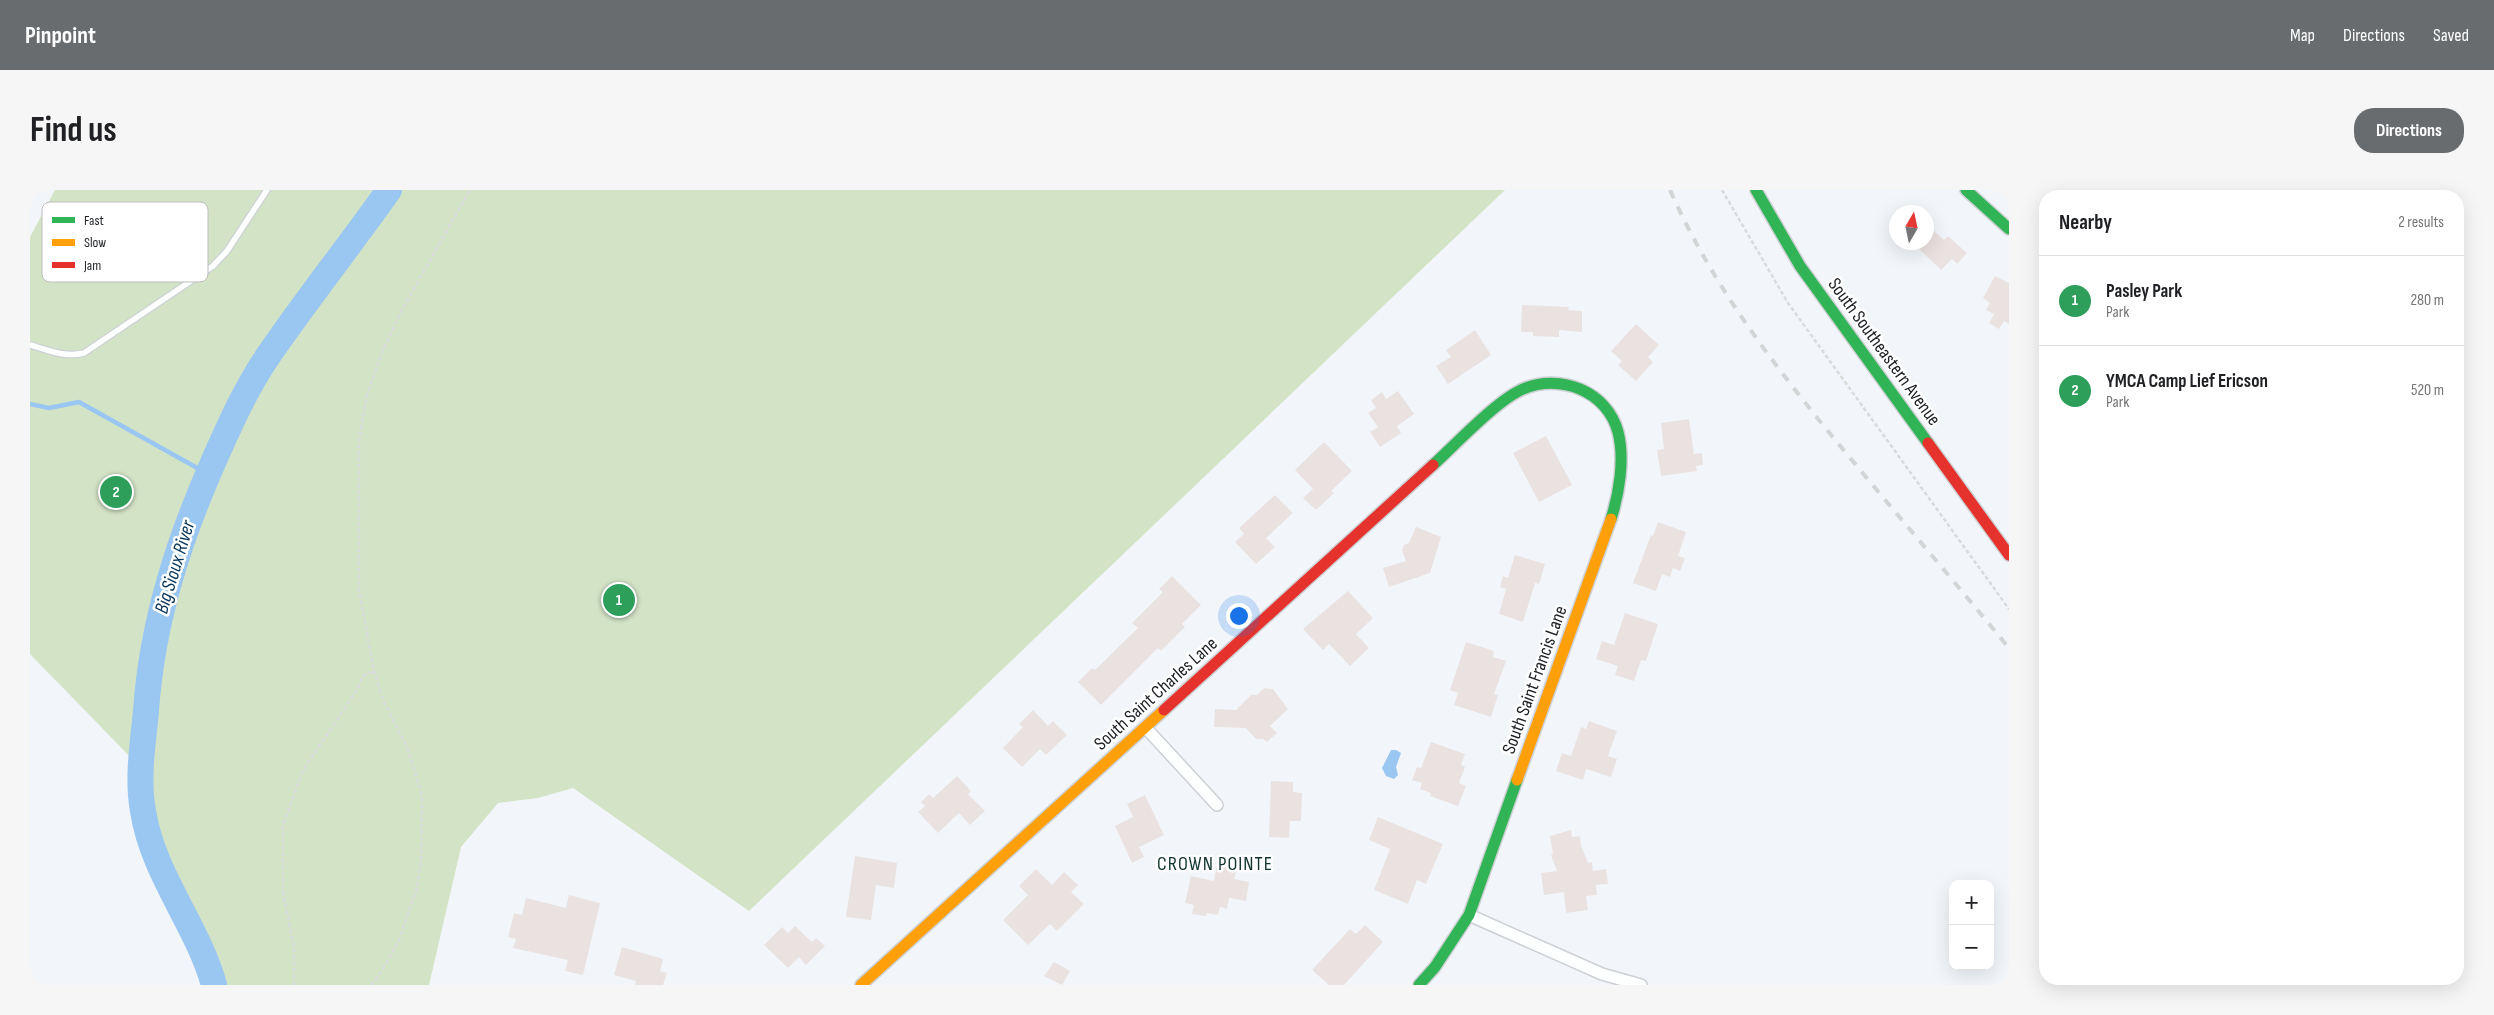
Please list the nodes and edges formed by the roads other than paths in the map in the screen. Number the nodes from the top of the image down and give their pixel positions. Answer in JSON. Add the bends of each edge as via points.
{"nodes":[{"id":1,"x":267,"y":190,"type":"edge"},
{"id":2,"x":1756,"y":190,"type":"edge"},
{"id":3,"x":1966,"y":190,"type":"edge"},
{"id":4,"x":2009,"y":229,"type":"edge"},
{"id":5,"x":208,"y":269,"type":"edge"},
{"id":6,"x":189,"y":282,"type":"edge"},
{"id":7,"x":30,"y":345,"type":"edge"},
{"id":8,"x":1577,"y":385,"type":"joint"},
{"id":9,"x":2009,"y":555,"type":"edge"},
{"id":10,"x":1145,"y":727,"type":"junction"},
{"id":11,"x":1217,"y":805,"type":"dead end"},
{"id":12,"x":1469,"y":915,"type":"junction"},
{"id":13,"x":861,"y":985,"type":"edge"},
{"id":14,"x":1419,"y":985,"type":"edge"},
{"id":15,"x":1641,"y":985,"type":"edge"}],
"edges":[{"from":1,"to":5,"type":"lane","via":[[227,251]]},
{"from":2,"to":9,"type":"street","name":"South Southeastern Avenue","via":[[1800,266]]},
{"from":3,"to":4,"type":"street"},
{"from":6,"to":7,"type":"lane","via":[[84,353],[62,355]]},
{"from":8,"to":10,"type":"street","name":"South Saint Charles Lane","via":[[1542,382],[1523,387],[1508,396]]},
{"from":8,"to":12,"type":"street","name":"South Saint Francis Lane","via":[[1600,402],[1619,434],[1616,504]]},
{"from":10,"to":11,"type":"street"},
{"from":10,"to":13,"type":"street","name":"South Saint Charles Lane"},
{"from":12,"to":14,"type":"street","name":"South Saint Francis Lane","via":[[1435,967]]},
{"from":12,"to":15,"type":"street","via":[[1602,974]]}]}
